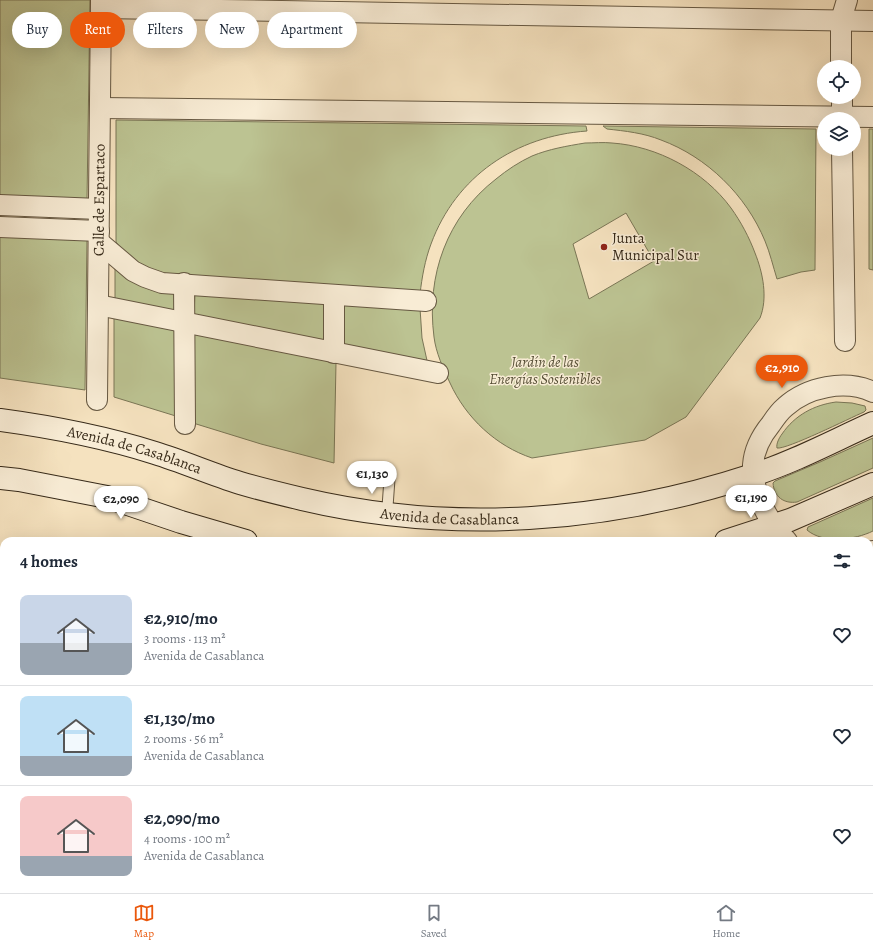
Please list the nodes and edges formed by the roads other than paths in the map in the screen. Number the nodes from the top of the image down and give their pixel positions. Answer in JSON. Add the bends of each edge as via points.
{"nodes":[{"id":1,"x":847,"y":0,"type":"edge"},
{"id":2,"x":101,"y":4,"type":"edge"},
{"id":3,"x":591,"y":8,"type":"edge"},
{"id":4,"x":672,"y":9,"type":"edge"},
{"id":5,"x":840,"y":20,"type":"junction"},
{"id":6,"x":873,"y":21,"type":"edge"},
{"id":7,"x":841,"y":60,"type":"edge"},
{"id":8,"x":100,"y":108,"type":"junction"},
{"id":9,"x":842,"y":111,"type":"edge"},
{"id":10,"x":873,"y":117,"type":"edge"},
{"id":11,"x":842,"y":156,"type":"edge"},
{"id":12,"x":0,"y":205,"type":"edge"},
{"id":13,"x":99,"y":209,"type":"junction"},
{"id":14,"x":0,"y":227,"type":"edge"},
{"id":15,"x":99,"y":237,"type":"junction"},
{"id":16,"x":184,"y":283,"type":"junction"},
{"id":17,"x":334,"y":295,"type":"junction"},
{"id":18,"x":426,"y":301,"type":"dead end"},
{"id":19,"x":98,"y":305,"type":"junction"},
{"id":20,"x":185,"y":322,"type":"junction"},
{"id":21,"x":845,"y":341,"type":"dead end"},
{"id":22,"x":334,"y":353,"type":"junction"},
{"id":23,"x":438,"y":374,"type":"dead end"},
{"id":24,"x":873,"y":392,"type":"edge"},
{"id":25,"x":97,"y":400,"type":"dead end"},
{"id":26,"x":0,"y":420,"type":"edge"},
{"id":27,"x":873,"y":423,"type":"edge"},
{"id":28,"x":185,"y":424,"type":"dead end"},
{"id":29,"x":390,"y":472,"type":"dead end"},
{"id":30,"x":754,"y":475,"type":"junction"},
{"id":31,"x":0,"y":478,"type":"edge"},
{"id":32,"x":873,"y":484,"type":"edge"},
{"id":33,"x":387,"y":514,"type":"junction"},
{"id":34,"x":780,"y":533,"type":"edge"},
{"id":35,"x":232,"y":537,"type":"edge"},
{"id":36,"x":753,"y":537,"type":"edge"}],
"edges":[{"from":1,"to":5,"type":"street"},
{"from":2,"to":3,"type":"street"},
{"from":2,"to":8,"type":"street","name":"Calle de Espartaco"},
{"from":3,"to":4,"type":"street"},
{"from":4,"to":5,"type":"street"},
{"from":5,"to":6,"type":"street"},
{"from":5,"to":7,"type":"street"},
{"from":8,"to":9,"type":"street"},
{"from":8,"to":13,"type":"street","name":"Calle de Espartaco"},
{"from":9,"to":10,"type":"street"},
{"from":11,"to":21,"type":"street"},
{"from":12,"to":13,"type":"street"},
{"from":13,"to":15,"type":"street","name":"Calle de Espartaco"},
{"from":14,"to":15,"type":"street"},
{"from":15,"to":16,"type":"street","via":[[133,271],[162,283]]},
{"from":15,"to":19,"type":"street","name":"Calle de Espartaco"},
{"from":16,"to":17,"type":"street"},
{"from":16,"to":20,"type":"street"},
{"from":17,"to":18,"type":"street"},
{"from":17,"to":22,"type":"street"},
{"from":19,"to":20,"type":"street"},
{"from":19,"to":25,"type":"street","name":"Calle de Espartaco"},
{"from":20,"to":22,"type":"street"},
{"from":20,"to":28,"type":"street"},
{"from":22,"to":23,"type":"street"},
{"from":24,"to":30,"type":"street","via":[[857,387],[831,386],[795,399],[765,431],[755,456]]},
{"from":26,"to":33,"type":"main road","name":"Avenida de Casablanca","via":[[60,428],[155,453],[240,483],[301,499]]},
{"from":27,"to":30,"type":"main road","name":"Avenida de Casablanca"},
{"from":29,"to":33,"type":"lane"},
{"from":30,"to":33,"type":"main road","name":"Avenida de Casablanca","via":[[673,498],[588,513],[481,520]]},
{"from":30,"to":34,"type":"street","via":[[759,496]]},
{"from":31,"to":35,"type":"main road","via":[[106,497]]},
{"from":32,"to":34,"type":"main road","via":[[831,503]]},
{"from":34,"to":36,"type":"main road"}]}
